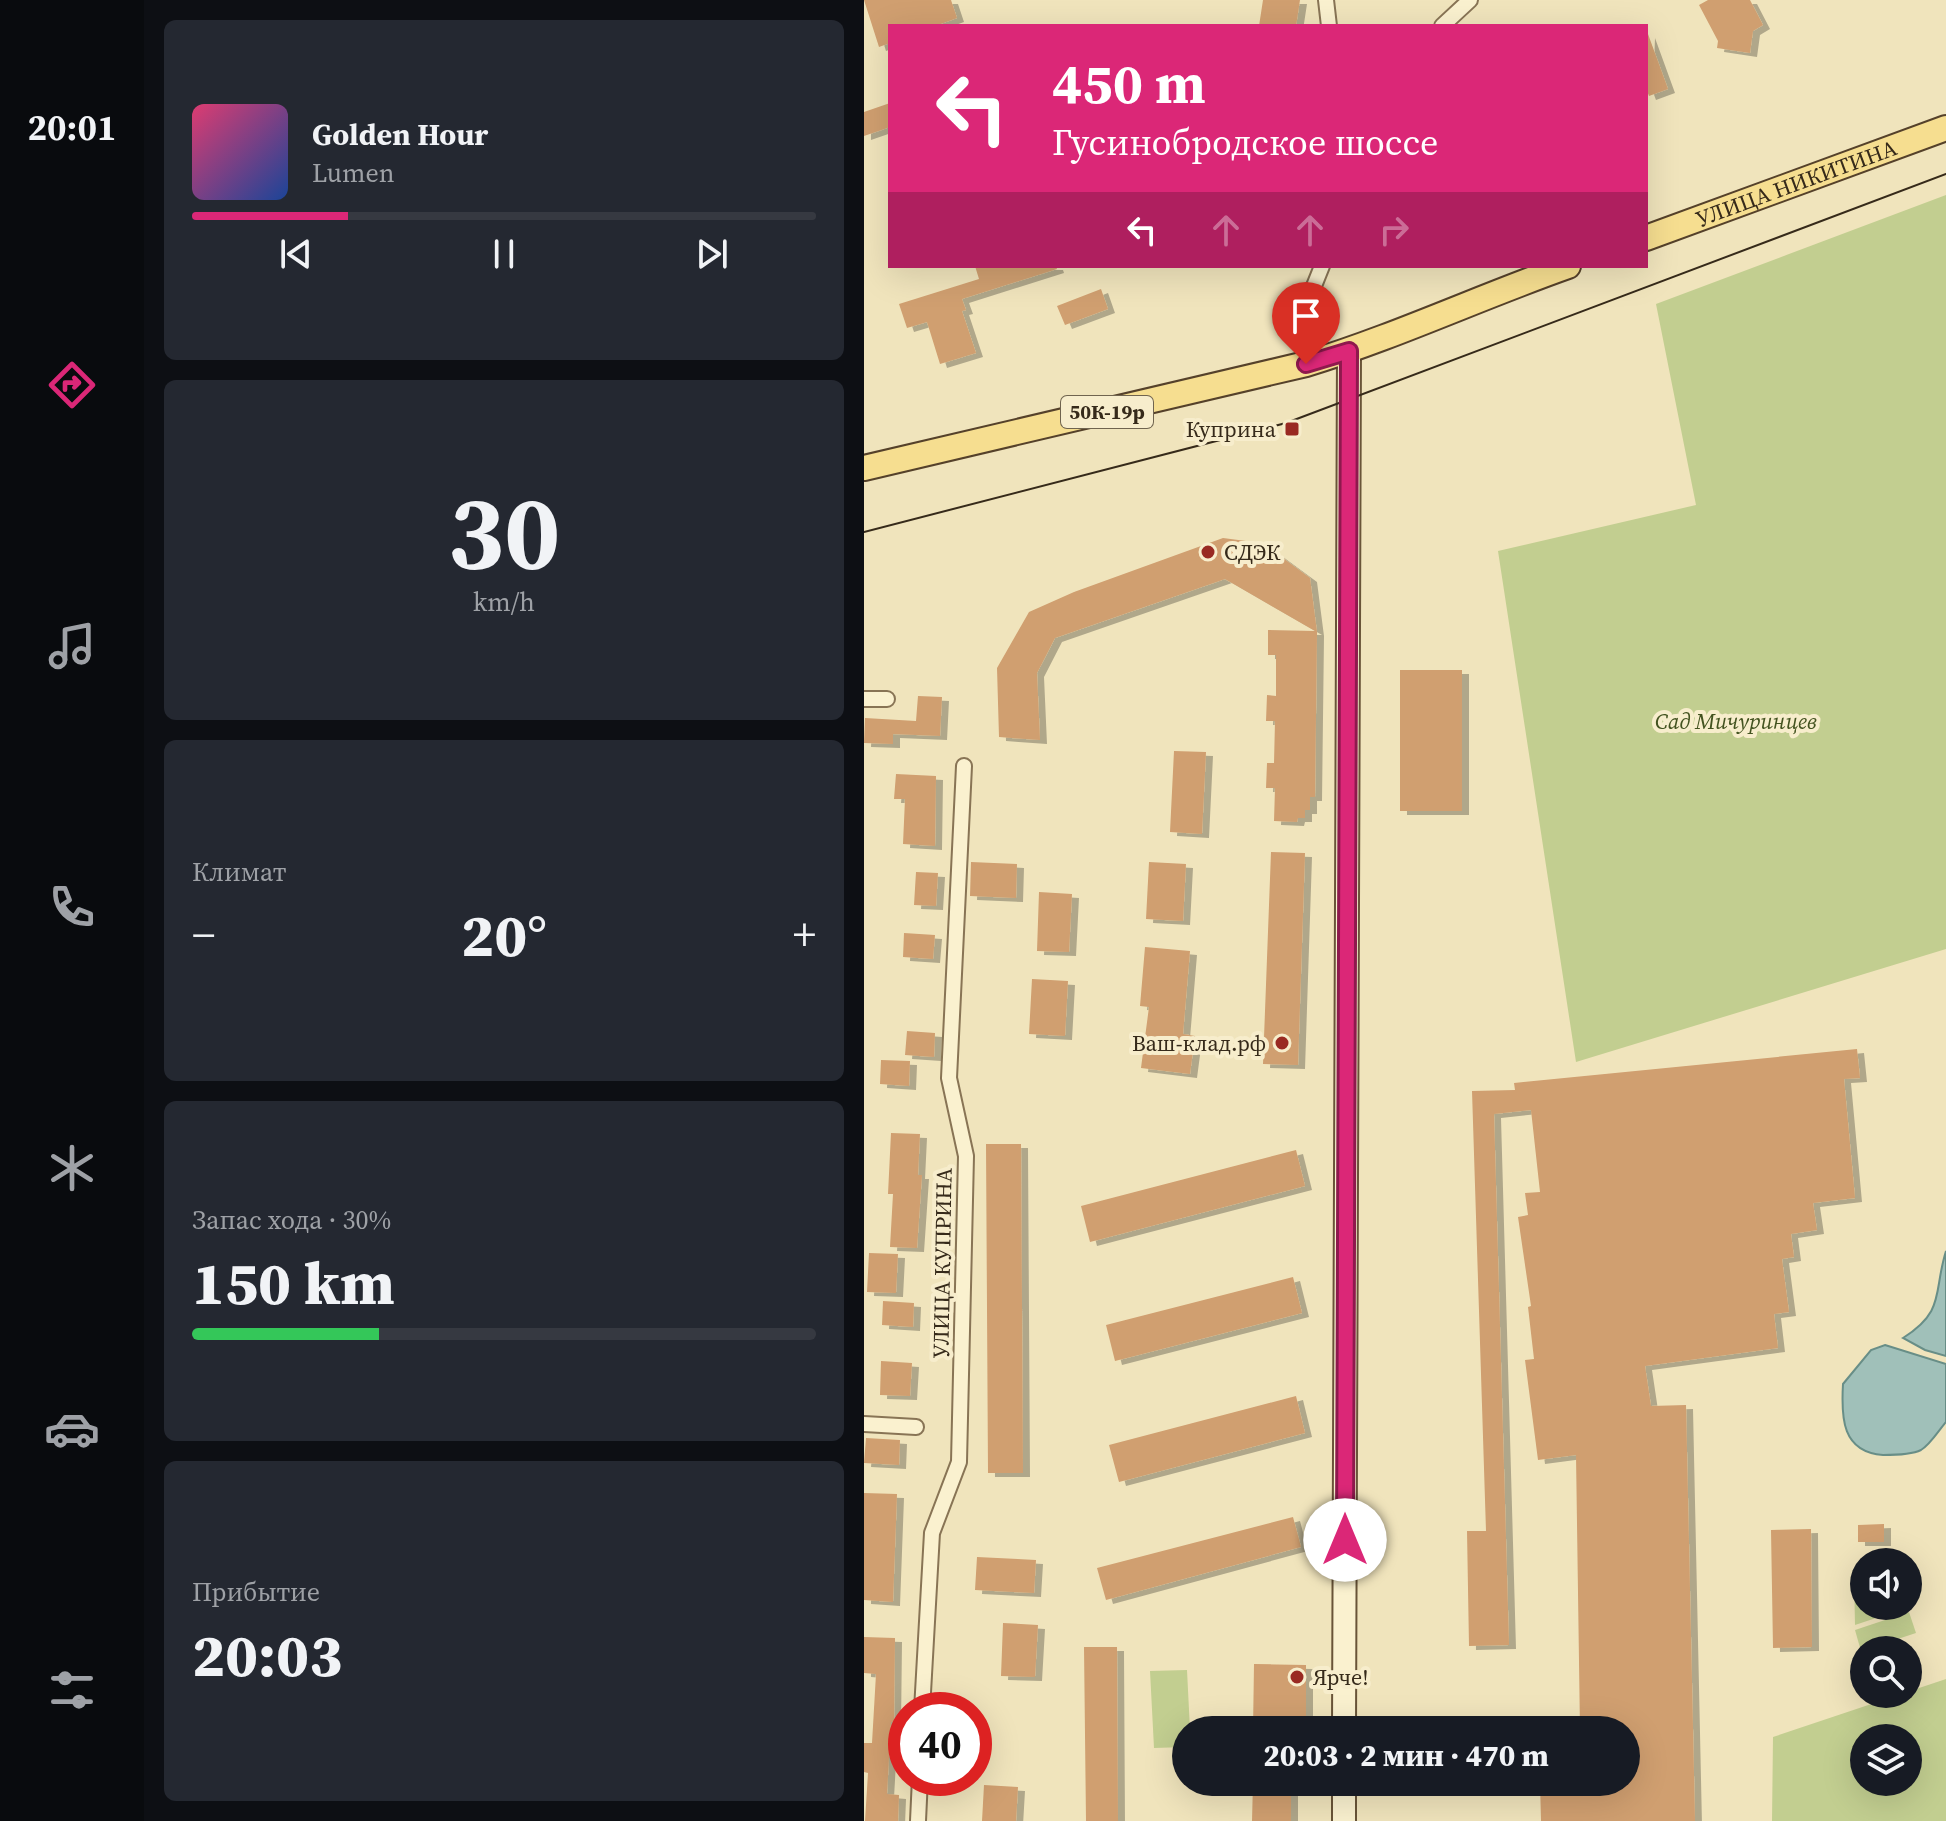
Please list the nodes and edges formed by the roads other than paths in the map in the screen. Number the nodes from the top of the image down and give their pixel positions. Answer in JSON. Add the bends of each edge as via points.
{"nodes":[{"id":1,"x":1326,"y":0,"type":"edge"},
{"id":2,"x":1470,"y":0,"type":"edge"},
{"id":3,"x":1329,"y":24,"type":"edge"},
{"id":4,"x":1444,"y":24,"type":"edge"},
{"id":5,"x":1946,"y":128,"type":"edge"},
{"id":6,"x":1648,"y":237,"type":"edge"},
{"id":7,"x":1321,"y":268,"type":"edge"},
{"id":8,"x":1562,"y":268,"type":"edge"},
{"id":9,"x":1349,"y":351,"type":"junction"},
{"id":10,"x":1306,"y":364,"type":"junction"},
{"id":11,"x":864,"y":468,"type":"edge"},
{"id":12,"x":864,"y":699,"type":"edge"},
{"id":13,"x":887,"y":699,"type":"dead end"},
{"id":14,"x":964,"y":766,"type":"dead end"},
{"id":15,"x":864,"y":1424,"type":"edge"},
{"id":16,"x":916,"y":1427,"type":"dead end"},
{"id":17,"x":923,"y":1692,"type":"edge"},
{"id":18,"x":1344,"y":1716,"type":"edge"},
{"id":19,"x":919,"y":1796,"type":"edge"},
{"id":20,"x":1344,"y":1796,"type":"edge"},
{"id":21,"x":918,"y":1821,"type":"edge"},
{"id":22,"x":1344,"y":1821,"type":"edge"}],
"edges":[{"from":1,"to":3,"type":"street"},
{"from":2,"to":4,"type":"street"},
{"from":5,"to":6,"type":"main road","name":"УЛИЦА НИКИТИНА"},
{"from":7,"to":10,"type":"street","via":[[1314,286]]},
{"from":8,"to":9,"type":"main road"},
{"from":9,"to":10,"type":"main road","number":"50К-19р"},
{"from":9,"to":18,"type":"street"},
{"from":10,"to":11,"type":"main road","number":"50К-19р"},
{"from":12,"to":13,"type":"street"},
{"from":14,"to":17,"type":"street","name":"УЛИЦА КУПРИНА","via":[[949,1078],[966,1156],[959,1462],[932,1533]]},
{"from":15,"to":16,"type":"street"},
{"from":19,"to":21,"type":"street"},
{"from":20,"to":22,"type":"street"}]}
